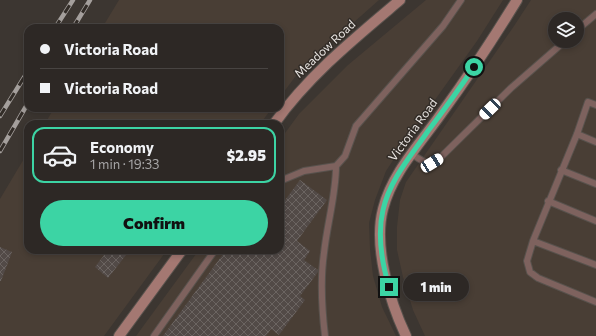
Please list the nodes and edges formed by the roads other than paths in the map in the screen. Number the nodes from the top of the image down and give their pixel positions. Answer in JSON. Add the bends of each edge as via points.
{"nodes":[{"id":1,"x":400,"y":0,"type":"edge"},
{"id":2,"x":461,"y":0,"type":"edge"},
{"id":3,"x":517,"y":0,"type":"edge"},
{"id":4,"x":596,"y":14,"type":"edge"},
{"id":5,"x":584,"y":24,"type":"edge"},
{"id":6,"x":557,"y":48,"type":"edge"},
{"id":7,"x":596,"y":105,"type":"edge"},
{"id":8,"x":284,"y":111,"type":"edge"},
{"id":9,"x":283,"y":112,"type":"edge"},
{"id":10,"x":277,"y":120,"type":"edge"},
{"id":11,"x":576,"y":134,"type":"junction"},
{"id":12,"x":596,"y":142,"type":"edge"},
{"id":13,"x":412,"y":154,"type":"junction"},
{"id":14,"x":336,"y":166,"type":"junction"},
{"id":15,"x":561,"y":170,"type":"junction"},
{"id":16,"x":284,"y":179,"type":"edge"},
{"id":17,"x":596,"y":184,"type":"edge"},
{"id":18,"x":548,"y":201,"type":"junction"},
{"id":19,"x":596,"y":221,"type":"edge"},
{"id":20,"x":533,"y":241,"type":"junction"},
{"id":21,"x":179,"y":254,"type":"edge"},
{"id":22,"x":212,"y":254,"type":"edge"},
{"id":23,"x":596,"y":265,"type":"edge"},
{"id":24,"x":596,"y":302,"type":"edge"},
{"id":25,"x":119,"y":336,"type":"edge"},
{"id":26,"x":154,"y":336,"type":"edge"},
{"id":27,"x":325,"y":336,"type":"edge"},
{"id":28,"x":406,"y":336,"type":"edge"}],
"edges":[{"from":1,"to":8,"type":"street","name":"Meadow Road","via":[[334,56],[303,87]]},
{"from":2,"to":14,"type":"lane","via":[[443,26],[356,126],[345,156]]},
{"from":3,"to":13,"type":"street","name":"Victoria Road"},
{"from":4,"to":5,"type":"lane"},
{"from":6,"to":13,"type":"lane","via":[[441,157],[432,163],[426,163]]},
{"from":7,"to":11,"type":"lane","via":[[588,102]]},
{"from":9,"to":10,"type":"street","name":"Meadow Road"},
{"from":11,"to":12,"type":"lane"},
{"from":11,"to":15,"type":"lane"},
{"from":13,"to":28,"type":"street","name":"Victoria Road","via":[[398,172],[381,222],[381,249],[385,274]]},
{"from":14,"to":16,"type":"lane","via":[[304,171]]},
{"from":14,"to":27,"type":"lane","via":[[336,181],[324,255],[322,309]]},
{"from":15,"to":17,"type":"lane"},
{"from":15,"to":18,"type":"lane"},
{"from":18,"to":19,"type":"lane"},
{"from":18,"to":20,"type":"lane"},
{"from":20,"to":23,"type":"lane"},
{"from":20,"to":24,"type":"lane","via":[[527,261],[530,272],[551,284]]},
{"from":21,"to":25,"type":"street"},
{"from":22,"to":26,"type":"lane"}]}
